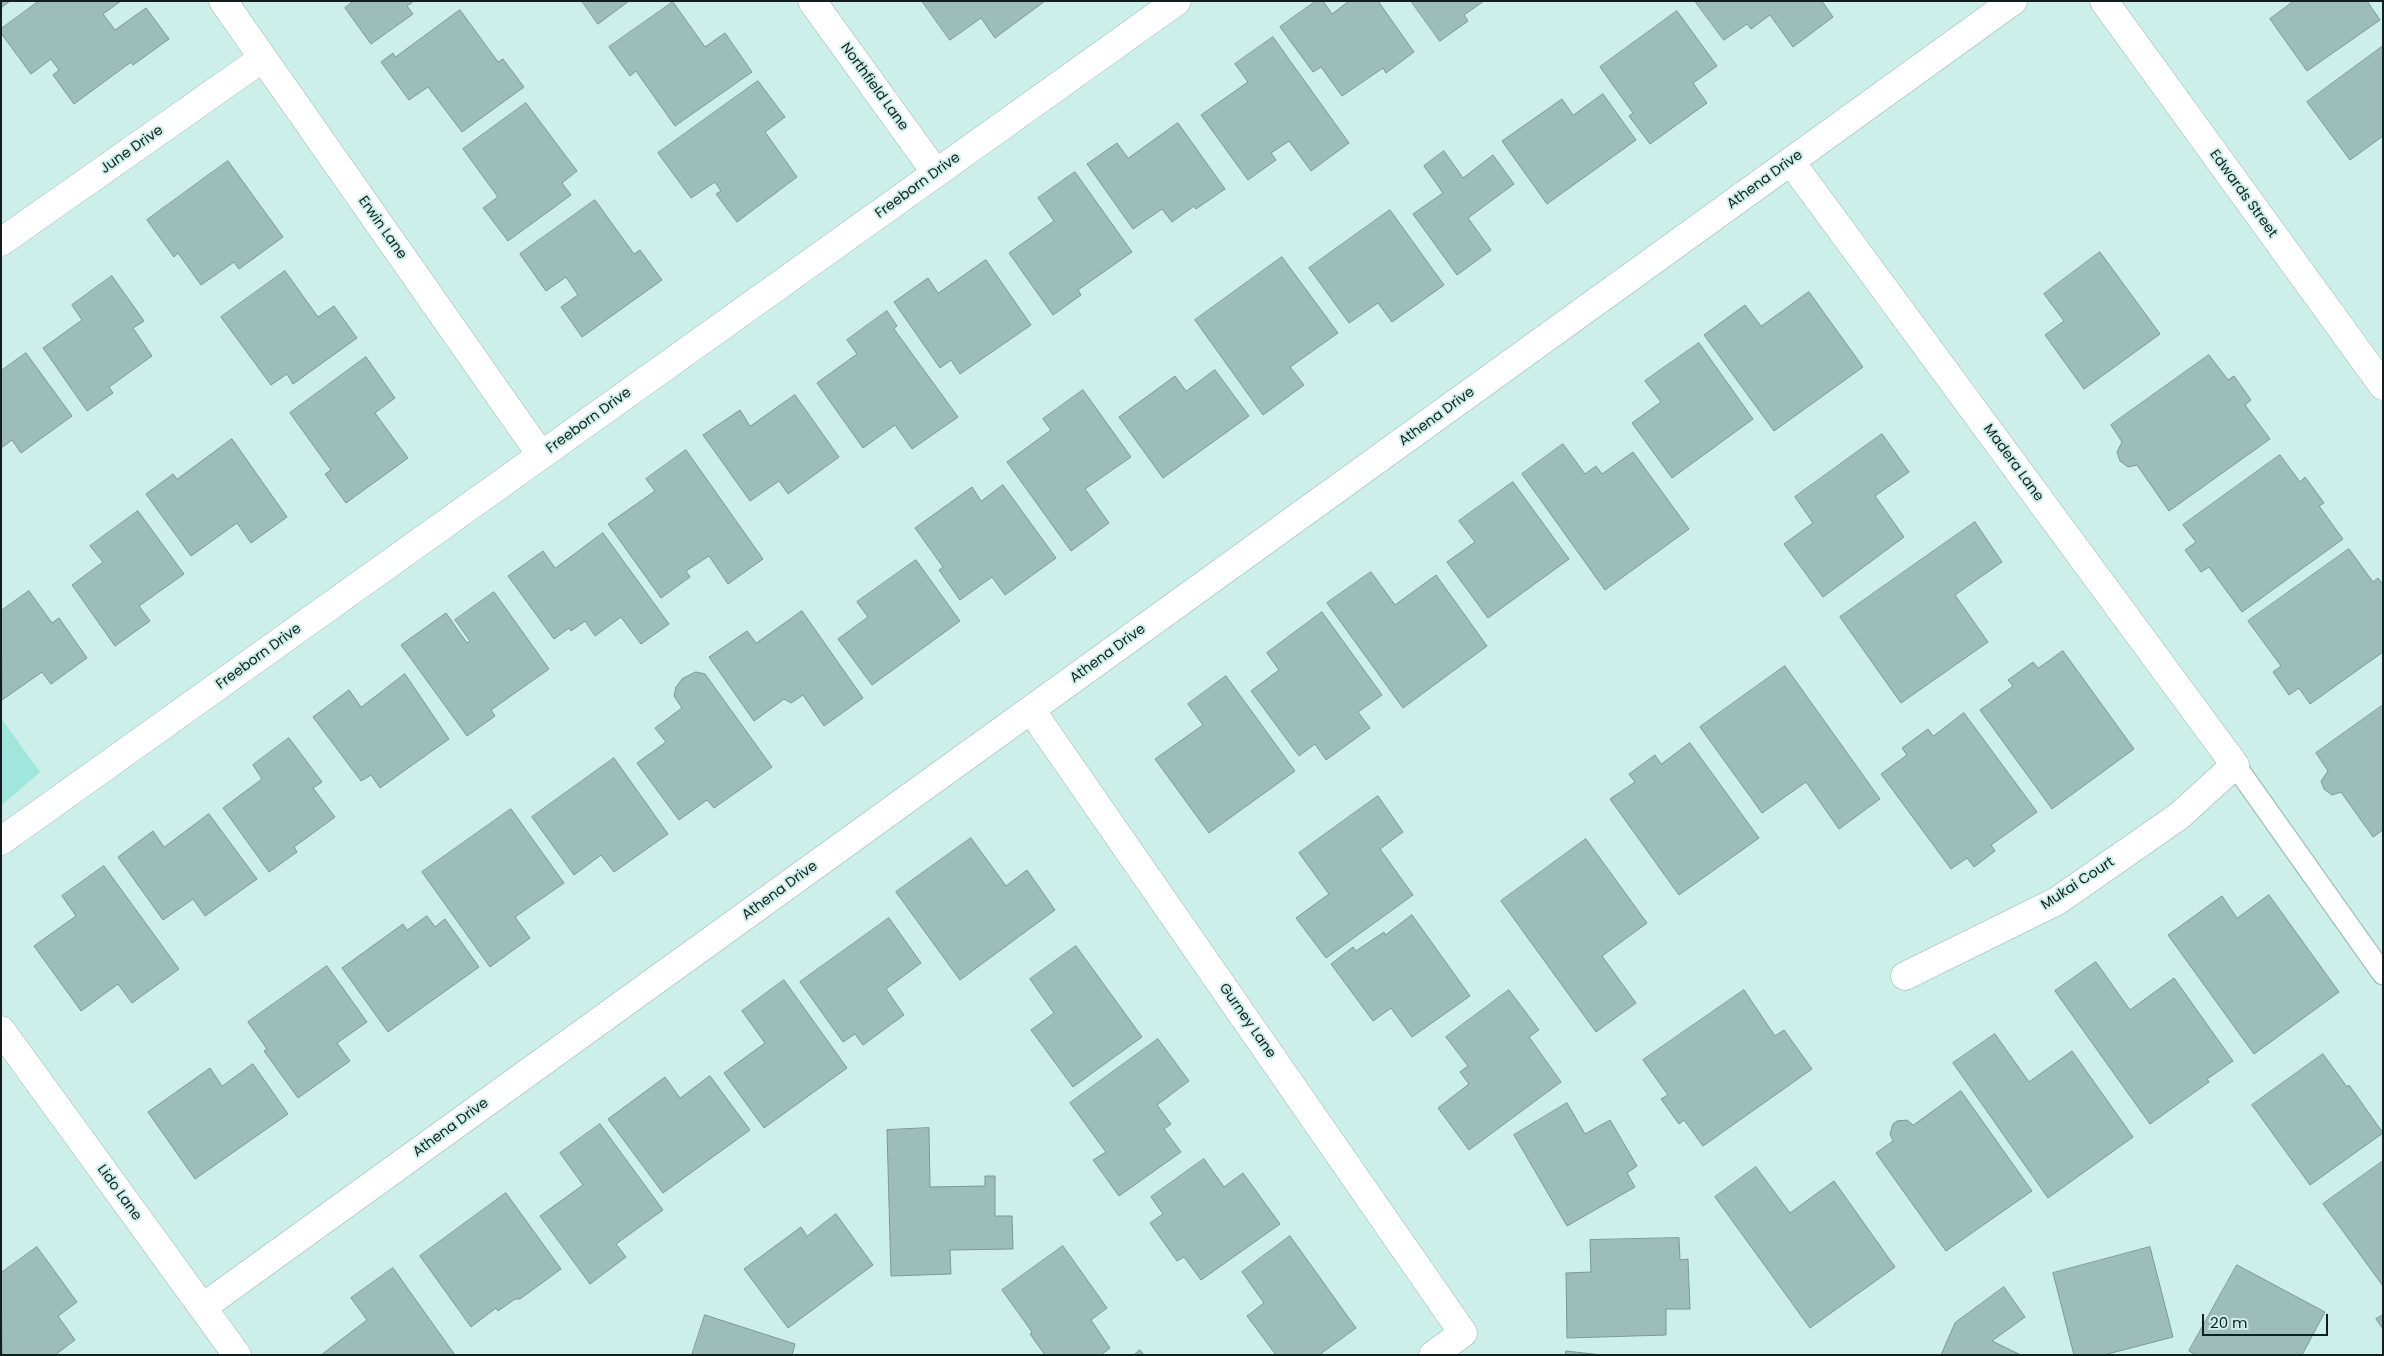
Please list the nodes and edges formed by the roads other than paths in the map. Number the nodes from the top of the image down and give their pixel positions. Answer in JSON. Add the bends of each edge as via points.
{"nodes":[{"id":1,"x":223,"y":1,"type":"edge"},
{"id":2,"x":812,"y":1,"type":"edge"},
{"id":3,"x":1177,"y":1,"type":"edge"},
{"id":4,"x":2013,"y":1,"type":"edge"},
{"id":5,"x":2104,"y":1,"type":"edge"},
{"id":6,"x":263,"y":58,"type":"junction"},
{"id":7,"x":1791,"y":162,"type":"junction"},
{"id":8,"x":936,"y":173,"type":"junction"},
{"id":9,"x":1,"y":242,"type":"edge"},
{"id":10,"x":2383,"y":386,"type":"edge"},
{"id":11,"x":541,"y":455,"type":"junction"},
{"id":12,"x":1031,"y":710,"type":"junction"},
{"id":13,"x":2235,"y":766,"type":"junction"},
{"id":14,"x":1,"y":841,"type":"edge"},
{"id":15,"x":2383,"y":974,"type":"edge"},
{"id":16,"x":1905,"y":976,"type":"dead end"},
{"id":17,"x":1,"y":1030,"type":"edge"},
{"id":18,"x":203,"y":1307,"type":"junction"},
{"id":19,"x":237,"y":1355,"type":"edge"},
{"id":20,"x":1433,"y":1355,"type":"edge"}],
"edges":[{"from":1,"to":6,"type":"street","name":"Erwin Lane"},
{"from":2,"to":8,"type":"street","name":"Northfield Lane"},
{"from":3,"to":8,"type":"street","name":"Freeborn Drive"},
{"from":4,"to":7,"type":"street","name":"Athena Drive"},
{"from":5,"to":10,"type":"street","name":"Edwards Street"},
{"from":6,"to":9,"type":"street","name":"June Drive"},
{"from":6,"to":11,"type":"street","name":"Erwin Lane"},
{"from":7,"to":12,"type":"street","name":"Athena Drive"},
{"from":7,"to":13,"type":"street","name":"Madera Lane"},
{"from":8,"to":11,"type":"street","name":"Freeborn Drive"},
{"from":11,"to":14,"type":"street","name":"Freeborn Drive"},
{"from":12,"to":18,"type":"street","name":"Athena Drive"},
{"from":12,"to":20,"type":"street","name":"Gurney Lane","via":[[1463,1333]]},
{"from":13,"to":15,"type":"lane"},
{"from":13,"to":16,"type":"street","name":"Mukai Court","via":[[2179,816],[2057,901]]},
{"from":17,"to":18,"type":"street","name":"Lido Lane"},
{"from":18,"to":19,"type":"street","name":"Lido Lane"}]}
